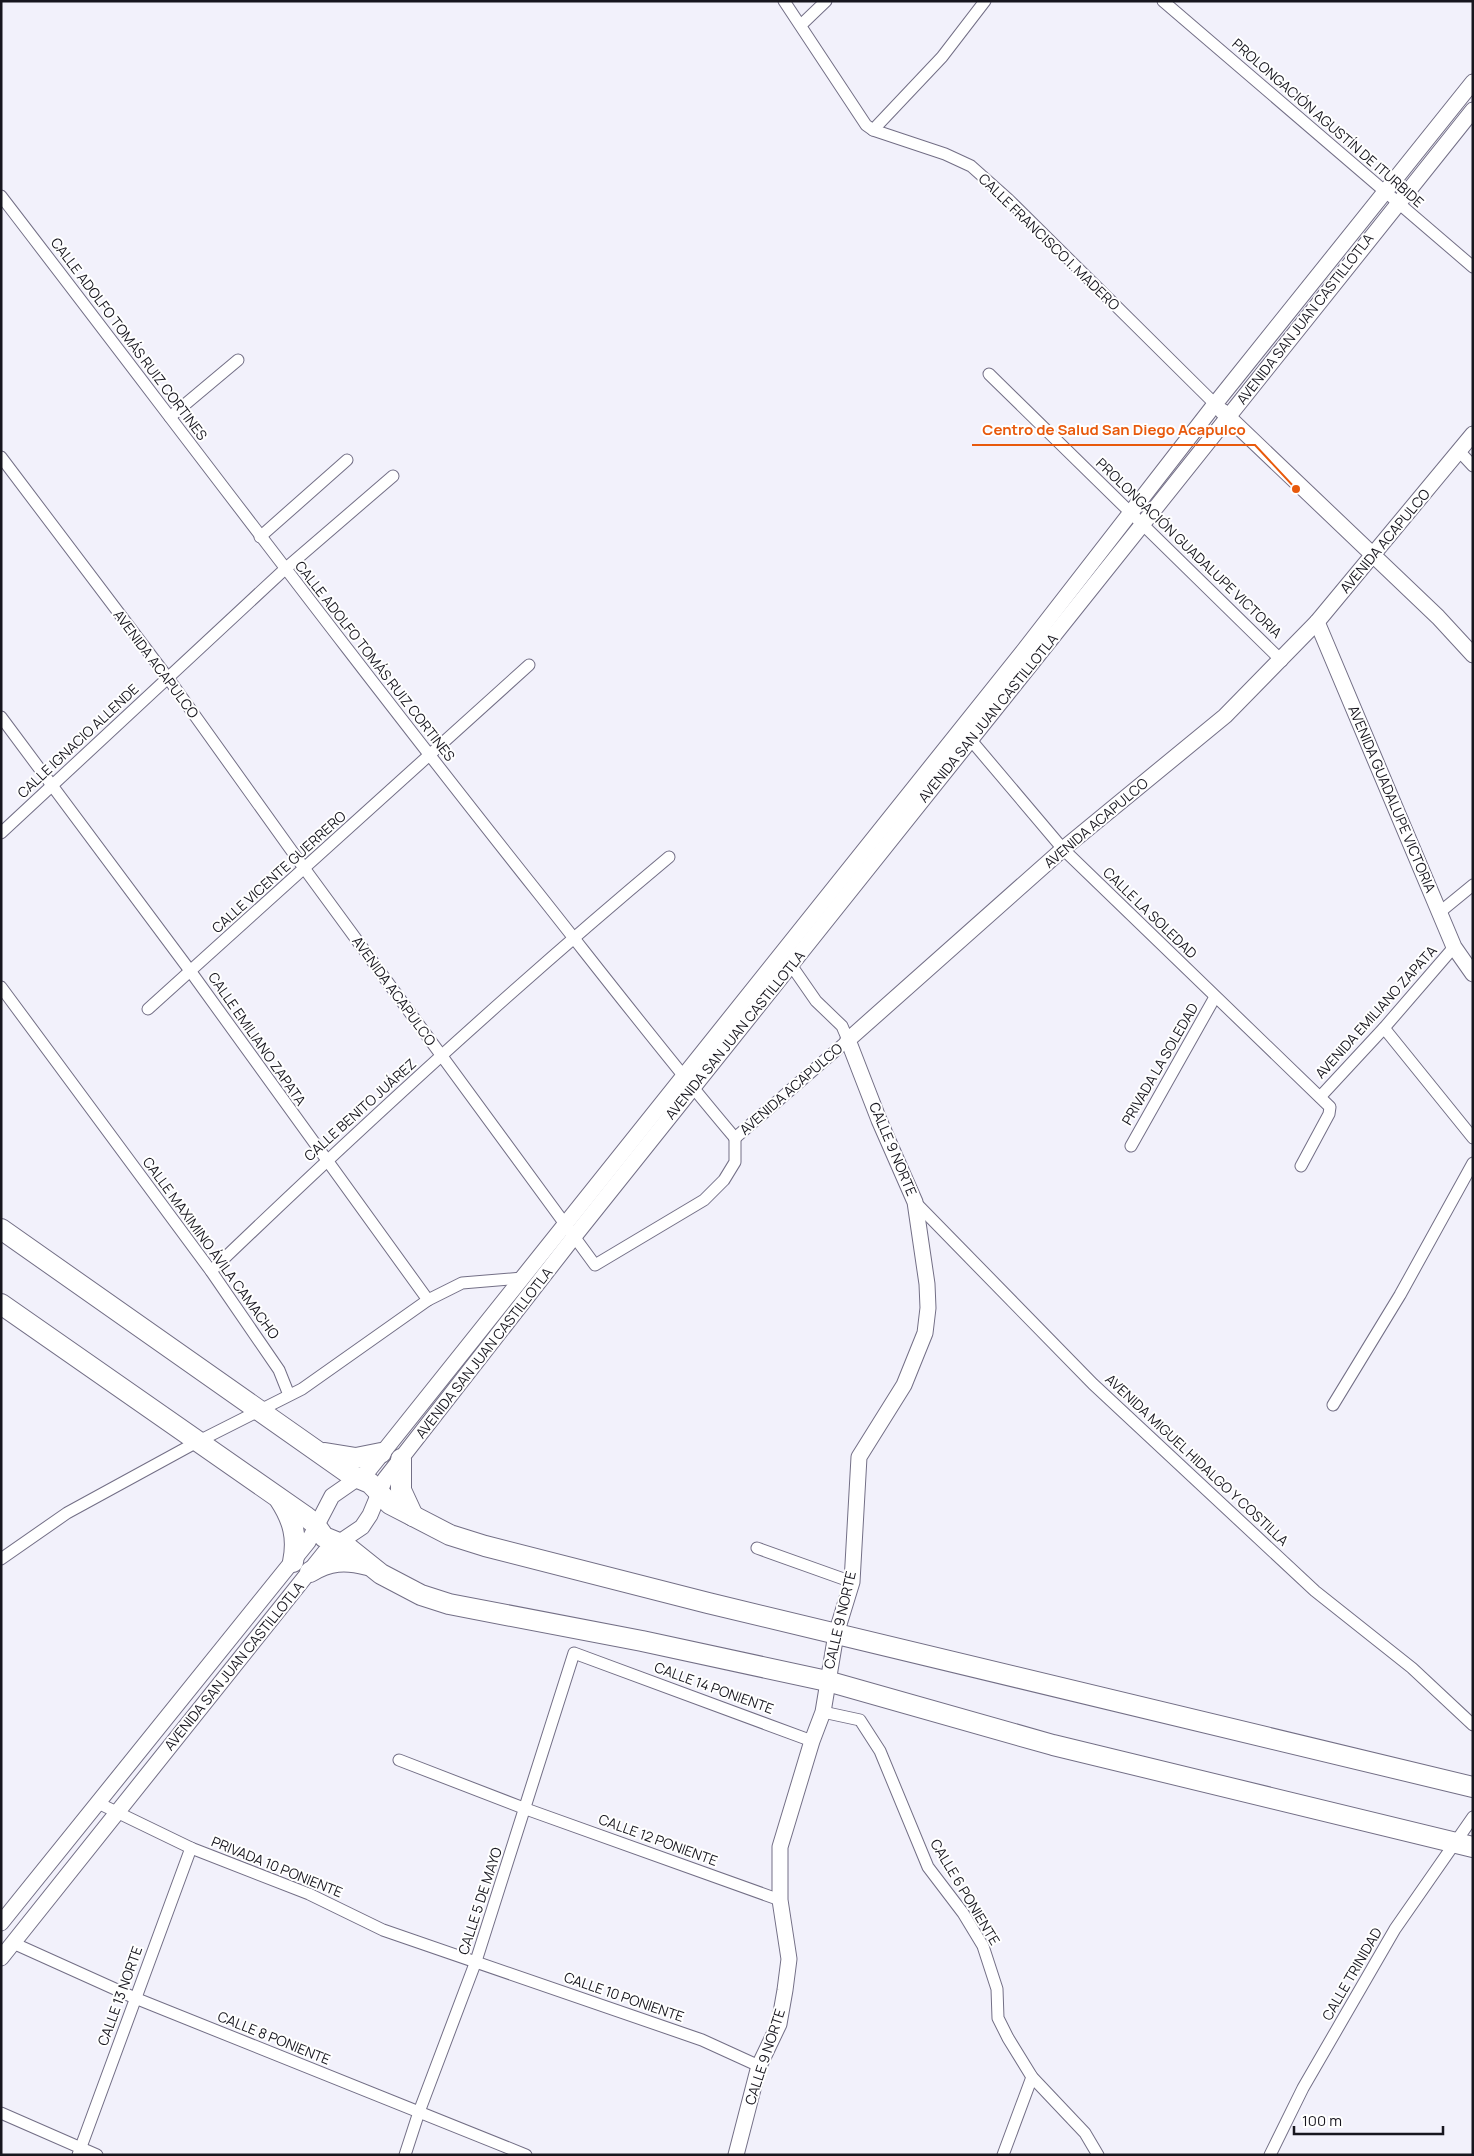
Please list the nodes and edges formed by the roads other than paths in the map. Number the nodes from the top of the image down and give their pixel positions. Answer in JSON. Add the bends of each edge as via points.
{"nodes":[{"id":1,"x":784,"y":1,"type":"edge"},
{"id":2,"x":826,"y":1,"type":"edge"},
{"id":3,"x":985,"y":1,"type":"edge"},
{"id":4,"x":1162,"y":1,"type":"edge"},
{"id":5,"x":801,"y":25,"type":"junction"},
{"id":6,"x":1473,"y":82,"type":"edge"},
{"id":7,"x":1473,"y":110,"type":"edge"},
{"id":8,"x":872,"y":130,"type":"junction"},
{"id":9,"x":1,"y":196,"type":"edge"},
{"id":10,"x":1392,"y":197,"type":"junction"},
{"id":11,"x":1473,"y":267,"type":"edge"},
{"id":12,"x":238,"y":360,"type":"dead end"},
{"id":13,"x":988,"y":374,"type":"dead end"},
{"id":14,"x":1215,"y":404,"type":"junction"},
{"id":15,"x":1228,"y":417,"type":"junction"},
{"id":16,"x":170,"y":418,"type":"junction"},
{"id":17,"x":1473,"y":434,"type":"edge"},
{"id":18,"x":1459,"y":451,"type":"junction"},
{"id":19,"x":1,"y":458,"type":"edge"},
{"id":20,"x":347,"y":460,"type":"dead end"},
{"id":21,"x":1473,"y":466,"type":"edge"},
{"id":22,"x":393,"y":476,"type":"dead end"},
{"id":23,"x":1131,"y":512,"type":"junction"},
{"id":24,"x":1143,"y":525,"type":"junction"},
{"id":25,"x":260,"y":537,"type":"junction"},
{"id":26,"x":1373,"y":557,"type":"junction"},
{"id":27,"x":286,"y":569,"type":"junction"},
{"id":28,"x":1317,"y":622,"type":"junction"},
{"id":29,"x":1473,"y":655,"type":"edge"},
{"id":30,"x":1282,"y":660,"type":"junction"},
{"id":31,"x":529,"y":665,"type":"dead end"},
{"id":32,"x":168,"y":678,"type":"junction"},
{"id":33,"x":1,"y":717,"type":"edge"},
{"id":34,"x":970,"y":740,"type":"junction"},
{"id":35,"x":430,"y":756,"type":"junction"},
{"id":36,"x":54,"y":786,"type":"junction"},
{"id":37,"x":1,"y":833,"type":"edge"},
{"id":38,"x":1063,"y":849,"type":"junction"},
{"id":39,"x":669,"y":857,"type":"dead end"},
{"id":40,"x":304,"y":868,"type":"junction"},
{"id":41,"x":1473,"y":885,"type":"edge"},
{"id":42,"x":1440,"y":912,"type":"junction"},
{"id":43,"x":573,"y":937,"type":"junction"},
{"id":44,"x":1454,"y":947,"type":"junction"},
{"id":45,"x":791,"y":965,"type":"junction"},
{"id":46,"x":191,"y":972,"type":"junction"},
{"id":47,"x":1473,"y":974,"type":"edge"},
{"id":48,"x":1,"y":987,"type":"edge"},
{"id":49,"x":1215,"y":998,"type":"junction"},
{"id":50,"x":148,"y":1009,"type":"dead end"},
{"id":51,"x":1384,"y":1028,"type":"junction"},
{"id":52,"x":848,"y":1040,"type":"junction"},
{"id":53,"x":442,"y":1057,"type":"junction"},
{"id":54,"x":688,"y":1083,"type":"junction"},
{"id":55,"x":1320,"y":1097,"type":"junction"},
{"id":56,"x":734,"y":1138,"type":"junction"},
{"id":57,"x":1473,"y":1138,"type":"edge"},
{"id":58,"x":1131,"y":1146,"type":"dead end"},
{"id":59,"x":326,"y":1161,"type":"junction"},
{"id":60,"x":1473,"y":1163,"type":"edge"},
{"id":61,"x":1301,"y":1166,"type":"dead end"},
{"id":62,"x":915,"y":1202,"type":"junction"},
{"id":63,"x":564,"y":1225,"type":"junction"},
{"id":64,"x":1,"y":1229,"type":"edge"},
{"id":65,"x":573,"y":1238,"type":"junction"},
{"id":66,"x":211,"y":1271,"type":"junction"},
{"id":67,"x":522,"y":1278,"type":"junction"},
{"id":68,"x":428,"y":1300,"type":"junction"},
{"id":69,"x":1,"y":1304,"type":"edge"},
{"id":70,"x":290,"y":1395,"type":"junction"},
{"id":71,"x":1333,"y":1405,"type":"dead end"},
{"id":72,"x":261,"y":1410,"type":"junction"},
{"id":73,"x":197,"y":1442,"type":"junction"},
{"id":74,"x":308,"y":1444,"type":"junction"},
{"id":75,"x":381,"y":1453,"type":"junction"},
{"id":76,"x":401,"y":1459,"type":"junction"},
{"id":77,"x":358,"y":1479,"type":"junction"},
{"id":78,"x":378,"y":1493,"type":"junction"},
{"id":79,"x":279,"y":1498,"type":"junction"},
{"id":80,"x":413,"y":1516,"type":"junction"},
{"id":81,"x":317,"y":1527,"type":"junction"},
{"id":82,"x":338,"y":1543,"type":"junction"},
{"id":83,"x":757,"y":1548,"type":"dead end"},
{"id":84,"x":1,"y":1559,"type":"edge"},
{"id":85,"x":293,"y":1562,"type":"junction"},
{"id":86,"x":367,"y":1564,"type":"junction"},
{"id":87,"x":310,"y":1572,"type":"junction"},
{"id":88,"x":852,"y":1582,"type":"junction"},
{"id":89,"x":836,"y":1634,"type":"junction"},
{"id":90,"x":574,"y":1653,"type":"joint"},
{"id":91,"x":827,"y":1681,"type":"junction"},
{"id":92,"x":823,"y":1712,"type":"junction"},
{"id":93,"x":1473,"y":1725,"type":"edge"},
{"id":94,"x":812,"y":1740,"type":"junction"},
{"id":95,"x":399,"y":1760,"type":"dead end"},
{"id":96,"x":1473,"y":1787,"type":"edge"},
{"id":97,"x":98,"y":1804,"type":"junction"},
{"id":98,"x":526,"y":1809,"type":"junction"},
{"id":99,"x":118,"y":1812,"type":"junction"},
{"id":100,"x":1473,"y":1817,"type":"edge"},
{"id":101,"x":1464,"y":1845,"type":"edge"},
{"id":102,"x":191,"y":1848,"type":"junction"},
{"id":103,"x":780,"y":1900,"type":"junction"},
{"id":104,"x":1,"y":1923,"type":"edge"},
{"id":105,"x":13,"y":1943,"type":"junction"},
{"id":106,"x":1,"y":1958,"type":"edge"},
{"id":107,"x":476,"y":1961,"type":"junction"},
{"id":108,"x":135,"y":1998,"type":"junction"},
{"id":109,"x":759,"y":2066,"type":"junction"},
{"id":110,"x":1032,"y":2077,"type":"junction"},
{"id":111,"x":418,"y":2112,"type":"junction"},
{"id":112,"x":1,"y":2114,"type":"edge"},
{"id":113,"x":79,"y":2151,"type":"edge"},
{"id":114,"x":97,"y":2155,"type":"edge"},
{"id":115,"x":406,"y":2155,"type":"edge"},
{"id":116,"x":526,"y":2155,"type":"edge"},
{"id":117,"x":736,"y":2155,"type":"edge"},
{"id":118,"x":1003,"y":2155,"type":"edge"},
{"id":119,"x":1098,"y":2155,"type":"edge"},
{"id":120,"x":1270,"y":2155,"type":"edge"}],
"edges":[{"from":1,"to":5,"type":"street"},
{"from":2,"to":5,"type":"street"},
{"from":3,"to":8,"type":"street","via":[[942,57]]},
{"from":4,"to":10,"type":"street","name":"PROLONGACIÓN AGUSTÍN DE ITURBIDE"},
{"from":5,"to":8,"type":"street","via":[[859,117]]},
{"from":6,"to":10,"type":"main road","name":"AVENIDA SAN JUAN CASTILLOTLA"},
{"from":7,"to":10,"type":"main road","name":"AVENIDA SAN JUAN CASTILLOTLA"},
{"from":8,"to":14,"type":"street","name":"CALLE FRANCISCO I. MADERO","via":[[971,166]]},
{"from":9,"to":16,"type":"street","name":"CALLE ADOLFO TOMÁS RUIZ CORTINES"},
{"from":10,"to":11,"type":"street","name":"PROLONGACIÓN AGUSTÍN DE ITURBIDE"},
{"from":10,"to":14,"type":"main road","name":"AVENIDA SAN JUAN CASTILLOTLA"},
{"from":10,"to":15,"type":"main road","name":"AVENIDA SAN JUAN CASTILLOTLA"},
{"from":12,"to":16,"type":"street"},
{"from":13,"to":23,"type":"street","name":"PROLONGACIÓN GUADALUPE VICTORIA"},
{"from":14,"to":15,"type":"main road","name":"CALLE FRANCISCO I. MADERO"},
{"from":14,"to":23,"type":"main road","name":"AVENIDA SAN JUAN CASTILLOTLA"},
{"from":15,"to":24,"type":"main road","name":"AVENIDA SAN JUAN CASTILLOTLA"},
{"from":15,"to":26,"type":"main road","name":"CALLE FRANCISCO I. MADERO"},
{"from":16,"to":25,"type":"street","name":"CALLE ADOLFO TOMÁS RUIZ CORTINES"},
{"from":17,"to":18,"type":"main road","name":"AVENIDA ACAPULCO"},
{"from":18,"to":21,"type":"street"},
{"from":18,"to":26,"type":"main road","name":"AVENIDA ACAPULCO"},
{"from":19,"to":32,"type":"street","name":"AVENIDA ACAPULCO"},
{"from":20,"to":25,"type":"street"},
{"from":22,"to":27,"type":"street","name":"CALLE IGNACIO ALLENDE"},
{"from":23,"to":24,"type":"street","name":"PROLONGACIÓN GUADALUPE VICTORIA"},
{"from":23,"to":54,"type":"main road","name":"AVENIDA SAN JUAN CASTILLOTLA"},
{"from":24,"to":30,"type":"street","name":"PROLONGACIÓN GUADALUPE VICTORIA"},
{"from":24,"to":34,"type":"main road","name":"AVENIDA SAN JUAN CASTILLOTLA"},
{"from":25,"to":27,"type":"street","name":"CALLE ADOLFO TOMÁS RUIZ CORTINES"},
{"from":26,"to":28,"type":"main road","name":"AVENIDA ACAPULCO"},
{"from":26,"to":29,"type":"main road","name":"CALLE FRANCISCO I. MADERO","via":[[1438,617]]},
{"from":27,"to":32,"type":"street","name":"CALLE IGNACIO ALLENDE"},
{"from":27,"to":35,"type":"street","name":"CALLE ADOLFO TOMÁS RUIZ CORTINES"},
{"from":28,"to":30,"type":"main road","name":"AVENIDA ACAPULCO"},
{"from":28,"to":42,"type":"main road","name":"AVENIDA GUADALUPE VICTORIA"},
{"from":30,"to":38,"type":"main road","name":"AVENIDA ACAPULCO","via":[[1225,716]]},
{"from":31,"to":35,"type":"street","name":"CALLE VICENTE GUERRERO"},
{"from":32,"to":36,"type":"street","name":"CALLE IGNACIO ALLENDE"},
{"from":32,"to":40,"type":"street","name":"AVENIDA ACAPULCO"},
{"from":33,"to":36,"type":"street","name":"CALLE EMILIANO ZAPATA"},
{"from":34,"to":38,"type":"street","name":"CALLE LA SOLEDAD"},
{"from":34,"to":45,"type":"main road","name":"AVENIDA SAN JUAN CASTILLOTLA"},
{"from":35,"to":40,"type":"street","name":"CALLE VICENTE GUERRERO"},
{"from":35,"to":43,"type":"street","name":"CALLE ADOLFO TOMÁS RUIZ CORTINES"},
{"from":36,"to":37,"type":"street","name":"CALLE IGNACIO ALLENDE"},
{"from":36,"to":46,"type":"street","name":"CALLE EMILIANO ZAPATA"},
{"from":38,"to":49,"type":"street","name":"CALLE LA SOLEDAD"},
{"from":38,"to":52,"type":"main road","name":"AVENIDA ACAPULCO"},
{"from":39,"to":43,"type":"street","name":"CALLE BENITO JUÁREZ"},
{"from":40,"to":46,"type":"street","name":"CALLE VICENTE GUERRERO"},
{"from":40,"to":53,"type":"street","name":"AVENIDA ACAPULCO"},
{"from":41,"to":42,"type":"street"},
{"from":42,"to":44,"type":"main road","name":"AVENIDA GUADALUPE VICTORIA"},
{"from":43,"to":53,"type":"street","name":"CALLE BENITO JUÁREZ"},
{"from":43,"to":54,"type":"street","name":"CALLE ADOLFO TOMÁS RUIZ CORTINES"},
{"from":44,"to":47,"type":"main road","name":"AVENIDA GUADALUPE VICTORIA"},
{"from":44,"to":51,"type":"street","name":"AVENIDA EMILIANO ZAPATA"},
{"from":45,"to":52,"type":"street","via":[[816,1001],[842,1026]]},
{"from":45,"to":54,"type":"main road","name":"AVENIDA SAN JUAN CASTILLOTLA"},
{"from":46,"to":50,"type":"street","name":"CALLE VICENTE GUERRERO"},
{"from":46,"to":59,"type":"street","name":"CALLE EMILIANO ZAPATA"},
{"from":48,"to":66,"type":"street","name":"CALLE MAXIMINO ÁVILA CAMACHO"},
{"from":49,"to":55,"type":"street","name":"CALLE LA SOLEDAD"},
{"from":49,"to":58,"type":"street","name":"PRIVADA LA SOLEDAD"},
{"from":51,"to":55,"type":"street","name":"AVENIDA EMILIANO ZAPATA"},
{"from":51,"to":57,"type":"street"},
{"from":52,"to":56,"type":"street","name":"AVENIDA ACAPULCO"},
{"from":52,"to":62,"type":"main road","name":"CALLE 9 NORTE"},
{"from":53,"to":59,"type":"street","name":"CALLE BENITO JUÁREZ"},
{"from":53,"to":63,"type":"street","name":"AVENIDA ACAPULCO"},
{"from":54,"to":56,"type":"street","name":"CALLE ADOLFO TOMÁS RUIZ CORTINES"},
{"from":54,"to":63,"type":"main road","name":"AVENIDA SAN JUAN CASTILLOTLA"},
{"from":54,"to":65,"type":"main road","name":"AVENIDA SAN JUAN CASTILLOTLA"},
{"from":55,"to":61,"type":"street","via":[[1330,1110]]},
{"from":56,"to":65,"type":"street","name":"AVENIDA ACAPULCO","via":[[735,1162],[724,1180],[704,1200],[595,1265]]},
{"from":59,"to":66,"type":"street","name":"CALLE BENITO JUÁREZ"},
{"from":59,"to":68,"type":"street","name":"CALLE EMILIANO ZAPATA"},
{"from":60,"to":71,"type":"street","via":[[1400,1295]]},
{"from":62,"to":88,"type":"main road","name":"CALLE 9 NORTE","via":[[928,1308],[926,1334],[904,1384],[860,1457]]},
{"from":62,"to":93,"type":"street","name":"AVENIDA MIGUEL HIDALGO Y COSTILLA","via":[[1093,1384],[1315,1591],[1412,1668]]},
{"from":63,"to":65,"type":"street","name":"AVENIDA ACAPULCO"},
{"from":63,"to":67,"type":"main road","name":"AVENIDA SAN JUAN CASTILLOTLA"},
{"from":64,"to":72,"type":"highway"},
{"from":65,"to":76,"type":"main road","name":"AVENIDA SAN JUAN CASTILLOTLA"},
{"from":66,"to":70,"type":"street","name":"CALLE MAXIMINO ÁVILA CAMACHO","via":[[280,1370]]},
{"from":67,"to":68,"type":"street","via":[[462,1283]]},
{"from":67,"to":75,"type":"main road","name":"AVENIDA SAN JUAN CASTILLOTLA"},
{"from":68,"to":70,"type":"street"},
{"from":69,"to":73,"type":"highway"},
{"from":70,"to":72,"type":"street"},
{"from":72,"to":73,"type":"street"},
{"from":72,"to":74,"type":"highway"},
{"from":73,"to":79,"type":"highway"},
{"from":73,"to":84,"type":"street","via":[[67,1513]]},
{"from":74,"to":75,"type":"highway","via":[[347,1458]]},
{"from":74,"to":77,"type":"highway"},
{"from":75,"to":77,"type":"main road","name":"AVENIDA SAN JUAN CASTILLOTLA"},
{"from":76,"to":78,"type":"main road","name":"AVENIDA SAN JUAN CASTILLOTLA"},
{"from":76,"to":80,"type":"highway","via":[[401,1490]]},
{"from":77,"to":78,"type":"highway","via":[[370,1483]]},
{"from":77,"to":81,"type":"main road","name":"AVENIDA SAN JUAN CASTILLOTLA","via":[[332,1496]]},
{"from":78,"to":80,"type":"highway","via":[[390,1504]]},
{"from":78,"to":82,"type":"main road","name":"AVENIDA SAN JUAN CASTILLOTLA","via":[[366,1521]]},
{"from":79,"to":81,"type":"highway"},
{"from":79,"to":85,"type":"highway","via":[[294,1528]]},
{"from":80,"to":89,"type":"highway","via":[[450,1535],[486,1546]]},
{"from":81,"to":82,"type":"highway","via":[[324,1538]]},
{"from":81,"to":85,"type":"main road","name":"AVENIDA SAN JUAN CASTILLOTLA"},
{"from":82,"to":86,"type":"highway"},
{"from":82,"to":87,"type":"main road","name":"AVENIDA SAN JUAN CASTILLOTLA","via":[[328,1549]]},
{"from":83,"to":88,"type":"street"},
{"from":85,"to":97,"type":"main road","name":"AVENIDA SAN JUAN CASTILLOTLA"},
{"from":86,"to":87,"type":"highway","via":[[335,1561]]},
{"from":86,"to":91,"type":"highway","via":[[421,1595],[449,1604]]},
{"from":87,"to":99,"type":"main road","name":"AVENIDA SAN JUAN CASTILLOTLA"},
{"from":88,"to":89,"type":"main road","name":"CALLE 9 NORTE"},
{"from":89,"to":91,"type":"main road","name":"CALLE 9 NORTE"},
{"from":89,"to":96,"type":"highway"},
{"from":90,"to":94,"type":"street","name":"CALLE 14 PONIENTE"},
{"from":90,"to":98,"type":"street","name":"CALLE 5 DE MAYO"},
{"from":91,"to":92,"type":"main road","name":"CALLE 9 NORTE"},
{"from":91,"to":101,"type":"highway","via":[[1053,1745]]},
{"from":92,"to":94,"type":"main road","name":"CALLE 9 NORTE"},
{"from":92,"to":110,"type":"street","name":"CALLE 6 PONIENTE","via":[[860,1720],[880,1751],[928,1867],[983,1946],[997,1989],[998,2018]]},
{"from":94,"to":103,"type":"main road","name":"CALLE 9 NORTE","via":[[780,1847]]},
{"from":95,"to":98,"type":"street","name":"CALLE 12 PONIENTE"},
{"from":97,"to":99,"type":"street","name":"PRIVADA 10 PONIENTE"},
{"from":97,"to":104,"type":"main road","name":"AVENIDA SAN JUAN CASTILLOTLA"},
{"from":98,"to":103,"type":"street","name":"CALLE 12 PONIENTE"},
{"from":98,"to":107,"type":"street","name":"CALLE 5 DE MAYO"},
{"from":99,"to":102,"type":"street","name":"PRIVADA 10 PONIENTE"},
{"from":99,"to":105,"type":"main road","name":"AVENIDA SAN JUAN CASTILLOTLA"},
{"from":100,"to":101,"type":"street","name":"CALLE TRINIDAD"},
{"from":101,"to":120,"type":"street","name":"CALLE TRINIDAD","via":[[1395,1929],[1303,2088]]},
{"from":102,"to":107,"type":"street","name":"PRIVADA 10 PONIENTE","via":[[309,1894],[383,1930]]},
{"from":102,"to":108,"type":"street","name":"CALLE 13 NORTE"},
{"from":103,"to":109,"type":"main road","name":"CALLE 9 NORTE","via":[[789,1959],[779,2024]]},
{"from":105,"to":106,"type":"main road","name":"AVENIDA SAN JUAN CASTILLOTLA"},
{"from":105,"to":108,"type":"street","name":"CALLE 8 PONIENTE"},
{"from":107,"to":109,"type":"street","name":"CALLE 10 PONIENTE","via":[[702,2040]]},
{"from":107,"to":111,"type":"street","name":"CALLE 5 DE MAYO"},
{"from":108,"to":111,"type":"street","name":"CALLE 8 PONIENTE"},
{"from":108,"to":113,"type":"street","name":"CALLE 13 NORTE"},
{"from":109,"to":117,"type":"main road","name":"CALLE 9 NORTE"},
{"from":110,"to":118,"type":"street"},
{"from":110,"to":119,"type":"street","name":"CALLE 6 PONIENTE","via":[[1085,2133]]},
{"from":111,"to":115,"type":"street","name":"CALLE 5 DE MAYO"},
{"from":111,"to":116,"type":"street","name":"CALLE 8 PONIENTE"},
{"from":112,"to":113,"type":"street"},
{"from":113,"to":114,"type":"street"}]}
